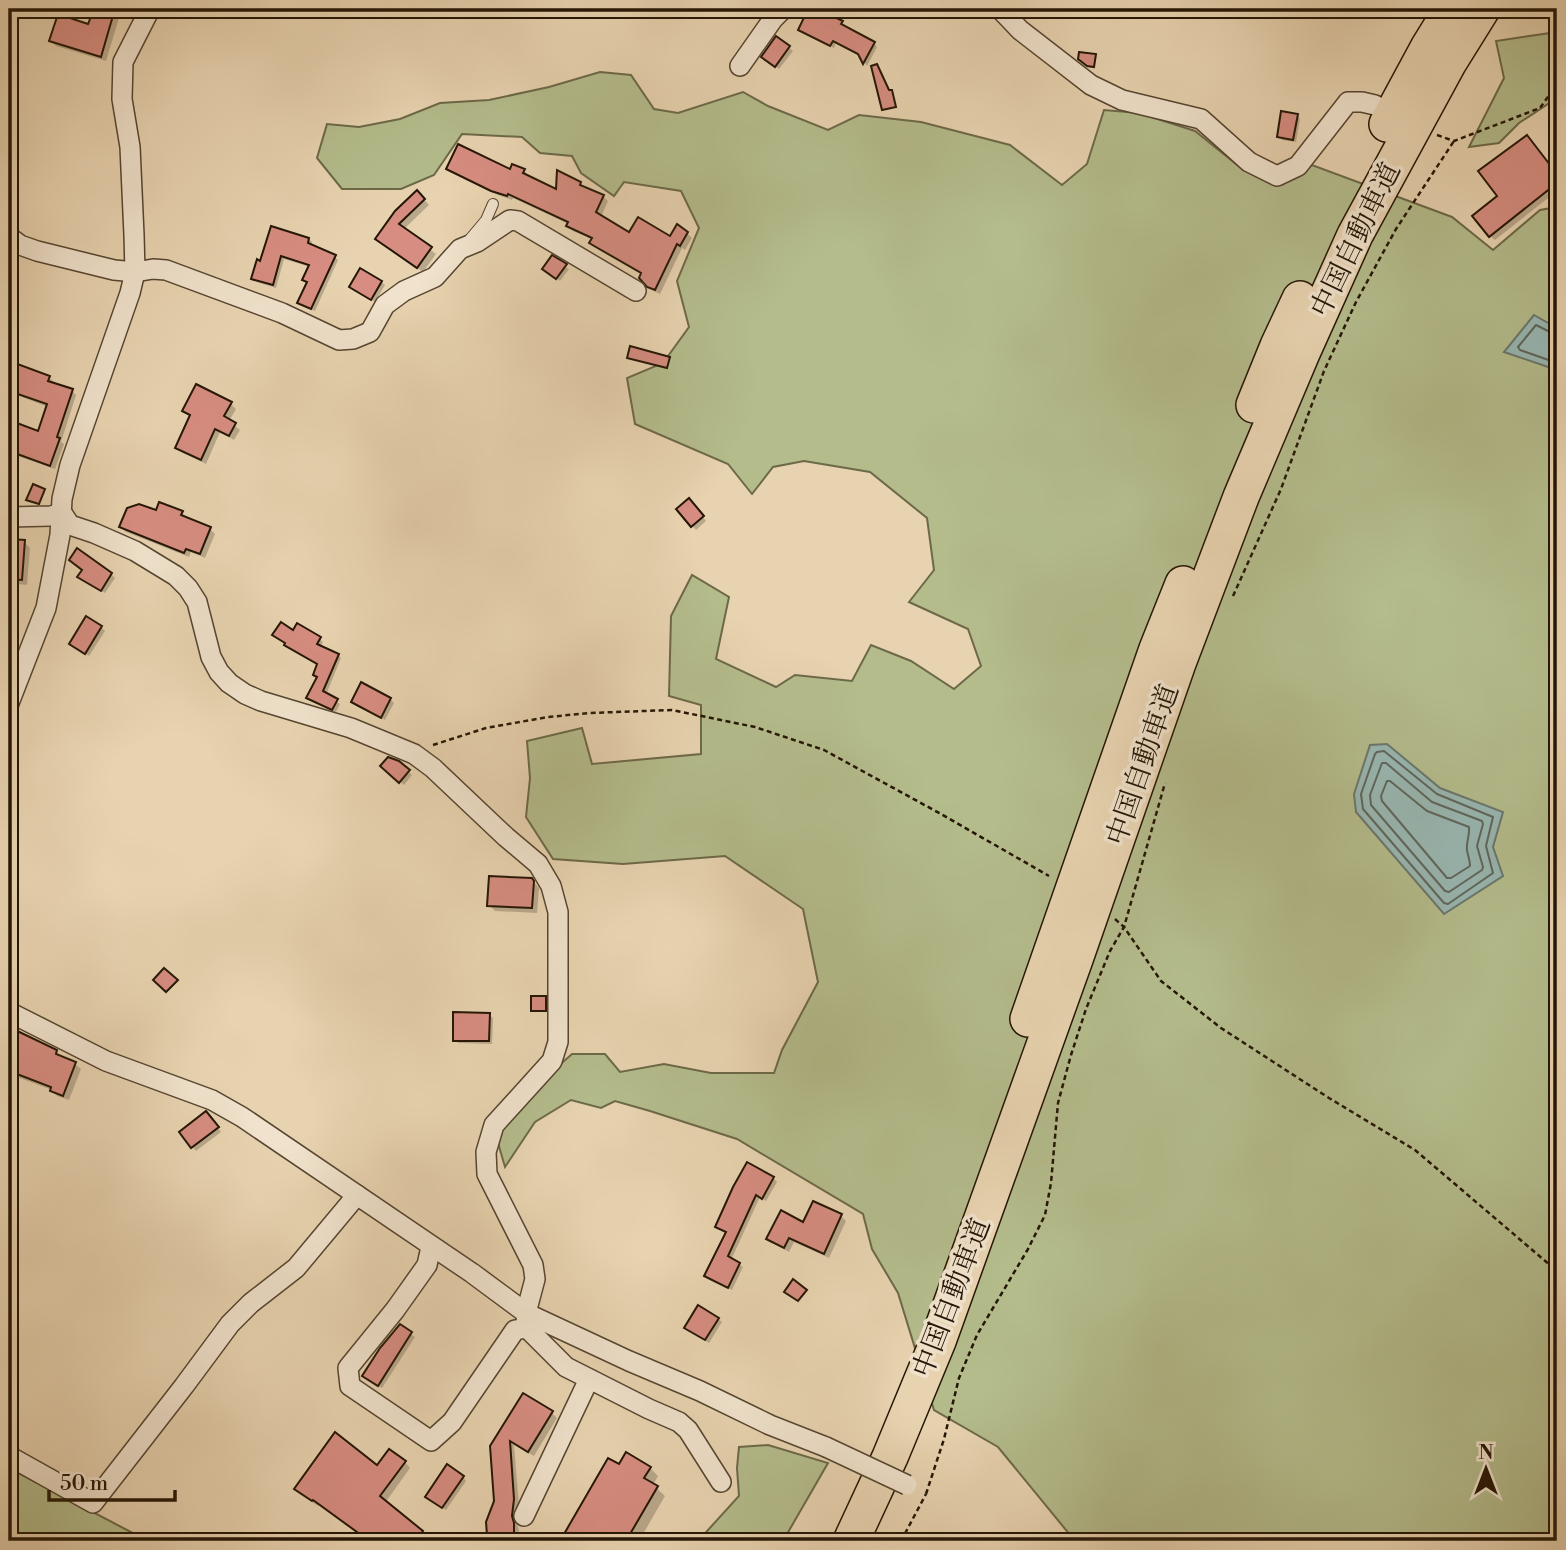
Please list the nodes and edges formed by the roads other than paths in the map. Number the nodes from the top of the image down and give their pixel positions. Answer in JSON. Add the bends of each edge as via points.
{"nodes":[{"id":1,"x":149,"y":9,"type":"edge"},
{"id":2,"x":782,"y":9,"type":"edge"},
{"id":3,"x":1000,"y":9,"type":"edge"},
{"id":4,"x":1452,"y":9,"type":"edge"},
{"id":5,"x":1482,"y":9,"type":"edge"},
{"id":6,"x":740,"y":66,"type":"dead end"},
{"id":7,"x":1376,"y":105,"type":"dead end"},
{"id":8,"x":493,"y":204,"type":"dead end"},
{"id":9,"x":9,"y":237,"type":"edge"},
{"id":10,"x":460,"y":249,"type":"junction"},
{"id":11,"x":135,"y":272,"type":"junction"},
{"id":12,"x":635,"y":291,"type":"dead end"},
{"id":13,"x":62,"y":513,"type":"junction"},
{"id":14,"x":9,"y":517,"type":"edge"},
{"id":15,"x":9,"y":703,"type":"edge"},
{"id":16,"x":9,"y":1012,"type":"edge"},
{"id":17,"x":357,"y":1195,"type":"junction"},
{"id":18,"x":431,"y":1247,"type":"junction"},
{"id":19,"x":526,"y":1321,"type":"junction"},
{"id":20,"x":589,"y":1379,"type":"junction"},
{"id":21,"x":9,"y":1456,"type":"edge"},
{"id":22,"x":722,"y":1482,"type":"dead end"},
{"id":23,"x":906,"y":1485,"type":"dead end"},
{"id":24,"x":524,"y":1516,"type":"dead end"},
{"id":25,"x":827,"y":1541,"type":"edge"},
{"id":26,"x":851,"y":1541,"type":"edge"}],
"edges":[{"from":1,"to":11,"type":"street","via":[[123,62]]},
{"from":2,"to":6,"type":"street"},
{"from":3,"to":7,"type":"street","via":[[1091,85],[1122,100],[1201,119],[1249,162],[1278,176],[1298,166],[1348,102]]},
{"from":4,"to":25,"type":"highway","name":"中国自動車道","via":[[1334,227],[1262,384],[1157,649],[916,1332]]},
{"from":5,"to":26,"type":"highway","name":"中国自動車道","via":[[1355,235],[1241,497],[937,1341]]},
{"from":8,"to":10,"type":"lane","via":[[486,220]]},
{"from":9,"to":11,"type":"street","via":[[37,251]]},
{"from":10,"to":11,"type":"street","via":[[435,277],[385,305],[370,332],[339,340],[282,313],[166,270]]},
{"from":10,"to":12,"type":"street","via":[[510,220],[518,221]]},
{"from":11,"to":13,"type":"street","via":[[70,465]]},
{"from":13,"to":14,"type":"street"},
{"from":13,"to":15,"type":"street","via":[[46,608]]},
{"from":13,"to":19,"type":"street","via":[[70,525],[135,551],[188,588],[197,602],[211,657],[229,683],[261,701],[351,728],[414,754],[538,864],[551,886],[558,912],[558,1042],[552,1061],[494,1125],[486,1152],[487,1174],[533,1265]]},
{"from":16,"to":17,"type":"street","via":[[106,1061],[212,1100]]},
{"from":17,"to":18,"type":"street"},
{"from":17,"to":21,"type":"street","via":[[296,1268],[230,1324],[93,1503]]},
{"from":18,"to":19,"type":"street","via":[[472,1273]]},
{"from":18,"to":19,"type":"street","via":[[427,1265],[348,1368],[350,1386],[431,1440],[453,1422],[515,1330]]},
{"from":19,"to":20,"type":"street","via":[[566,1367]]},
{"from":19,"to":23,"type":"street","bridge":true,"via":[[700,1391]]},
{"from":20,"to":22,"type":"street","via":[[679,1422]]},
{"from":20,"to":24,"type":"street"}]}
